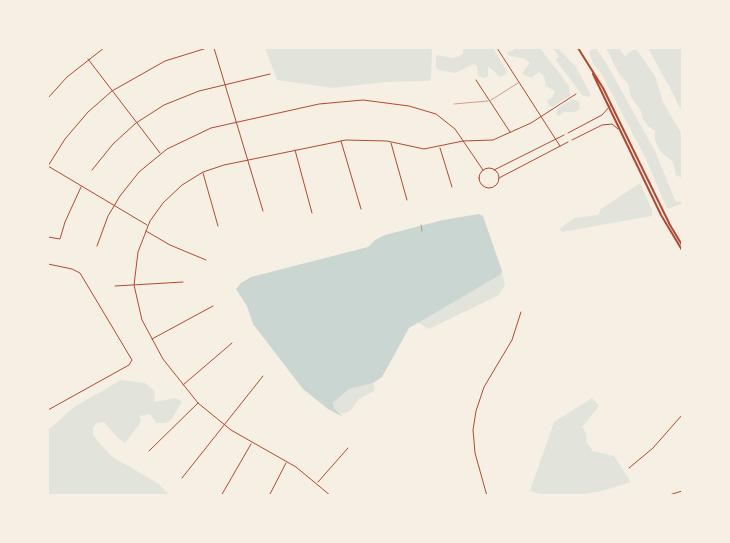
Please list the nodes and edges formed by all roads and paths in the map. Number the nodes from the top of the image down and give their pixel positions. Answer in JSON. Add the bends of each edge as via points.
{"nodes":[{"id":1,"x":104,"y":48,"type":"edge"},
{"id":2,"x":207,"y":48,"type":"edge"},
{"id":3,"x":214,"y":48,"type":"edge"},
{"id":4,"x":497,"y":48,"type":"edge"},
{"id":5,"x":578,"y":48,"type":"edge"},
{"id":6,"x":88,"y":59,"type":"junction"},
{"id":7,"x":590,"y":68,"type":"junction"},
{"id":8,"x":270,"y":74,"type":"dead end"},
{"id":9,"x":476,"y":80,"type":"dead end"},
{"id":10,"x":519,"y":82,"type":"junction"},
{"id":11,"x":225,"y":84,"type":"junction"},
{"id":12,"x":112,"y":91,"type":"junction"},
{"id":13,"x":576,"y":94,"type":"dead end"},
{"id":14,"x":48,"y":98,"type":"edge"},
{"id":15,"x":490,"y":101,"type":"junction"},
{"id":16,"x":454,"y":104,"type":"dead end"},
{"id":17,"x":612,"y":104,"type":"junction"},
{"id":18,"x":609,"y":107,"type":"junction"},
{"id":19,"x":541,"y":116,"type":"junction"},
{"id":20,"x":237,"y":121,"type":"junction"},
{"id":21,"x":136,"y":123,"type":"junction"},
{"id":22,"x":621,"y":131,"type":"junction"},
{"id":23,"x":511,"y":133,"type":"junction"},
{"id":24,"x":568,"y":133,"type":"dead end"},
{"id":25,"x":564,"y":135,"type":"dead end"},
{"id":26,"x":556,"y":139,"type":"junction"},
{"id":27,"x":341,"y":140,"type":"junction"},
{"id":28,"x":572,"y":140,"type":"dead end"},
{"id":29,"x":463,"y":141,"type":"junction"},
{"id":30,"x":391,"y":142,"type":"junction"},
{"id":31,"x":568,"y":142,"type":"dead end"},
{"id":32,"x":560,"y":146,"type":"junction"},
{"id":33,"x":440,"y":147,"type":"junction"},
{"id":34,"x":294,"y":149,"type":"junction"},
{"id":35,"x":160,"y":154,"type":"junction"},
{"id":36,"x":248,"y":158,"type":"junction"},
{"id":37,"x":48,"y":166,"type":"edge"},
{"id":38,"x":92,"y":170,"type":"dead end"},
{"id":39,"x":483,"y":170,"type":"junction"},
{"id":40,"x":494,"y":170,"type":"junction"},
{"id":41,"x":203,"y":172,"type":"junction"},
{"id":42,"x":499,"y":178,"type":"junction"},
{"id":43,"x":81,"y":186,"type":"junction"},
{"id":44,"x":452,"y":187,"type":"dead end"},
{"id":45,"x":407,"y":200,"type":"dead end"},
{"id":46,"x":114,"y":205,"type":"junction"},
{"id":47,"x":361,"y":209,"type":"dead end"},
{"id":48,"x":263,"y":210,"type":"dead end"},
{"id":49,"x":312,"y":213,"type":"dead end"},
{"id":50,"x":148,"y":225,"type":"junction"},
{"id":51,"x":421,"y":225,"type":"dead end"},
{"id":52,"x":218,"y":226,"type":"dead end"},
{"id":53,"x":146,"y":230,"type":"junction"},
{"id":54,"x":422,"y":231,"type":"dead end"},
{"id":55,"x":48,"y":237,"type":"edge"},
{"id":56,"x":682,"y":245,"type":"edge"},
{"id":57,"x":98,"y":246,"type":"dead end"},
{"id":58,"x":682,"y":250,"type":"edge"},
{"id":59,"x":206,"y":260,"type":"dead end"},
{"id":60,"x":48,"y":264,"type":"edge"},
{"id":61,"x":183,"y":282,"type":"dead end"},
{"id":62,"x":134,"y":285,"type":"junction"},
{"id":63,"x":115,"y":286,"type":"dead end"},
{"id":64,"x":212,"y":306,"type":"dead end"},
{"id":65,"x":521,"y":312,"type":"dead end"},
{"id":66,"x":152,"y":340,"type":"junction"},
{"id":67,"x":232,"y":343,"type":"dead end"},
{"id":68,"x":263,"y":376,"type":"dead end"},
{"id":69,"x":183,"y":385,"type":"junction"},
{"id":70,"x":198,"y":403,"type":"junction"},
{"id":71,"x":48,"y":410,"type":"edge"},
{"id":72,"x":682,"y":415,"type":"edge"},
{"id":73,"x":224,"y":425,"type":"junction"},
{"id":74,"x":251,"y":444,"type":"junction"},
{"id":75,"x":348,"y":448,"type":"dead end"},
{"id":76,"x":149,"y":451,"type":"dead end"},
{"id":77,"x":287,"y":462,"type":"junction"},
{"id":78,"x":629,"y":468,"type":"dead end"},
{"id":79,"x":182,"y":478,"type":"dead end"},
{"id":80,"x":317,"y":482,"type":"junction"},
{"id":81,"x":682,"y":490,"type":"edge"},
{"id":82,"x":328,"y":493,"type":"junction"},
{"id":83,"x":221,"y":496,"type":"edge"},
{"id":84,"x":269,"y":496,"type":"edge"},
{"id":85,"x":325,"y":496,"type":"edge"},
{"id":86,"x":330,"y":496,"type":"edge"},
{"id":87,"x":487,"y":496,"type":"edge"},
{"id":88,"x":666,"y":496,"type":"edge"}],
"edges":[{"from":1,"to":6,"type":"street"},
{"from":2,"to":12,"type":"street","via":[[165,61]]},
{"from":3,"to":11,"type":"street"},
{"from":4,"to":10,"type":"street"},
{"from":5,"to":7,"type":"main road"},
{"from":6,"to":12,"type":"street"},
{"from":6,"to":14,"type":"street"},
{"from":7,"to":17,"type":"main road"},
{"from":7,"to":18,"type":"main road"},
{"from":8,"to":11,"type":"street"},
{"from":9,"to":15,"type":"street"},
{"from":10,"to":15,"type":"lane"},
{"from":10,"to":19,"type":"street"},
{"from":11,"to":20,"type":"street"},
{"from":11,"to":21,"type":"street","via":[[184,96]]},
{"from":12,"to":21,"type":"street"},
{"from":12,"to":37,"type":"street","via":[[88,112]]},
{"from":13,"to":19,"type":"street"},
{"from":15,"to":16,"type":"lane"},
{"from":15,"to":23,"type":"street"},
{"from":17,"to":18,"type":"street"},
{"from":17,"to":56,"type":"main road"},
{"from":18,"to":22,"type":"main road"},
{"from":18,"to":24,"type":"street","via":[[602,115]]},
{"from":19,"to":23,"type":"street"},
{"from":19,"to":26,"type":"street"},
{"from":20,"to":29,"type":"street","via":[[332,102],[362,100],[402,105],[436,114],[455,129]]},
{"from":20,"to":35,"type":"street","via":[[192,135]]},
{"from":20,"to":36,"type":"street"},
{"from":21,"to":35,"type":"street"},
{"from":21,"to":38,"type":"street","via":[[112,144]]},
{"from":22,"to":28,"type":"street","via":[[612,124],[602,125]]},
{"from":22,"to":58,"type":"main road","via":[[661,215]]},
{"from":23,"to":29,"type":"street","via":[[493,140]]},
{"from":25,"to":26,"type":"street"},
{"from":26,"to":32,"type":"street"},
{"from":26,"to":40,"type":"street"},
{"from":27,"to":30,"type":"street"},
{"from":27,"to":34,"type":"street"},
{"from":27,"to":47,"type":"street"},
{"from":29,"to":33,"type":"street"},
{"from":29,"to":39,"type":"street"},
{"from":30,"to":33,"type":"street","via":[[424,149]]},
{"from":30,"to":45,"type":"street"},
{"from":31,"to":32,"type":"street"},
{"from":32,"to":42,"type":"street"},
{"from":33,"to":44,"type":"street"},
{"from":34,"to":36,"type":"street"},
{"from":34,"to":49,"type":"street"},
{"from":35,"to":46,"type":"street","via":[[139,172]]},
{"from":36,"to":41,"type":"street"},
{"from":36,"to":48,"type":"street"},
{"from":37,"to":43,"type":"street"},
{"from":39,"to":40,"type":"street"},
{"from":39,"to":42,"type":"street","via":[[479,178],[483,186],[494,186]]},
{"from":40,"to":42,"type":"street"},
{"from":41,"to":50,"type":"street","via":[[172,193]]},
{"from":41,"to":52,"type":"street"},
{"from":43,"to":46,"type":"street"},
{"from":43,"to":55,"type":"street","via":[[60,239]]},
{"from":46,"to":50,"type":"street"},
{"from":46,"to":57,"type":"street"},
{"from":50,"to":53,"type":"street"},
{"from":51,"to":54,"type":"path"},
{"from":53,"to":59,"type":"street","via":[[170,245]]},
{"from":53,"to":62,"type":"street","via":[[136,258]]},
{"from":60,"to":71,"type":"street","via":[[80,273],[132,360],[129,365]]},
{"from":61,"to":62,"type":"street"},
{"from":62,"to":63,"type":"street"},
{"from":62,"to":66,"type":"street","via":[[139,311]]},
{"from":64,"to":66,"type":"street"},
{"from":65,"to":87,"type":"street","via":[[512,340],[484,387],[476,411],[474,453]]},
{"from":66,"to":69,"type":"street"},
{"from":67,"to":69,"type":"street"},
{"from":68,"to":73,"type":"street"},
{"from":69,"to":70,"type":"street"},
{"from":70,"to":73,"type":"street"},
{"from":70,"to":76,"type":"street"},
{"from":72,"to":78,"type":"street","via":[[653,448]]},
{"from":73,"to":74,"type":"street"},
{"from":73,"to":79,"type":"street"},
{"from":74,"to":77,"type":"street"},
{"from":74,"to":83,"type":"street"},
{"from":75,"to":80,"type":"street"},
{"from":77,"to":80,"type":"street"},
{"from":77,"to":84,"type":"street"},
{"from":80,"to":82,"type":"street"},
{"from":81,"to":88,"type":"street"},
{"from":82,"to":85,"type":"street"},
{"from":82,"to":86,"type":"street"}]}
